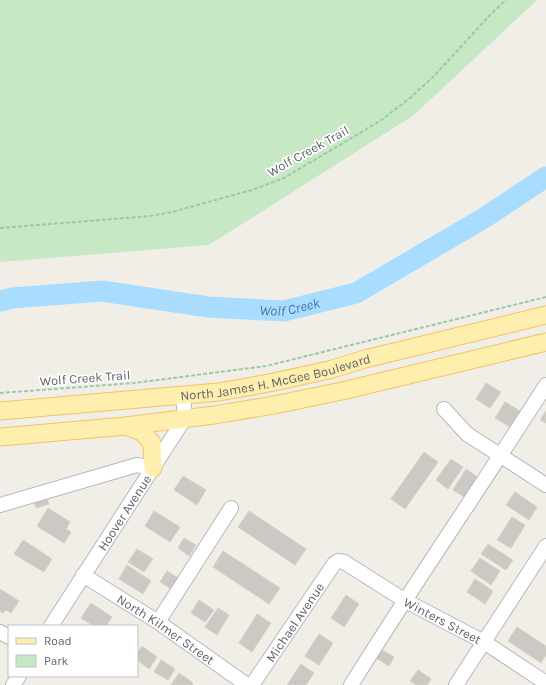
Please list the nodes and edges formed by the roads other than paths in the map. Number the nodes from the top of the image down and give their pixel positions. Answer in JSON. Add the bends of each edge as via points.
{"nodes":[{"id":1,"x":546,"y":315,"type":"edge"},
{"id":2,"x":546,"y":342,"type":"edge"},
{"id":3,"x":546,"y":385,"type":"edge"},
{"id":4,"x":183,"y":395,"type":"junction"},
{"id":5,"x":444,"y":409,"type":"dead end"},
{"id":6,"x":0,"y":411,"type":"edge"},
{"id":7,"x":185,"y":418,"type":"junction"},
{"id":8,"x":126,"y":426,"type":"junction"},
{"id":9,"x":0,"y":437,"type":"edge"},
{"id":10,"x":501,"y":456,"type":"junction"},
{"id":11,"x":153,"y":468,"type":"junction"},
{"id":12,"x":546,"y":485,"type":"edge"},
{"id":13,"x":0,"y":505,"type":"edge"},
{"id":14,"x":232,"y":508,"type":"dead end"},
{"id":15,"x":546,"y":546,"type":"edge"},
{"id":16,"x":338,"y":561,"type":"joint"},
{"id":17,"x":83,"y":575,"type":"junction"},
{"id":18,"x":404,"y":600,"type":"junction"},
{"id":19,"x":158,"y":622,"type":"junction"},
{"id":20,"x":51,"y":625,"type":"edge"},
{"id":21,"x":484,"y":642,"type":"junction"},
{"id":22,"x":546,"y":683,"type":"edge"},
{"id":23,"x":247,"y":685,"type":"edge"},
{"id":24,"x":252,"y":685,"type":"edge"},
{"id":25,"x":351,"y":685,"type":"edge"},
{"id":26,"x":456,"y":685,"type":"edge"}],
"edges":[{"from":1,"to":4,"type":"main road","name":"North James H. McGee Boulevard","via":[[322,372],[219,392]]},
{"from":2,"to":7,"type":"main road","name":"North James H. McGee Boulevard","via":[[342,391],[274,405]]},
{"from":3,"to":10,"type":"street"},
{"from":4,"to":6,"type":"main road","name":"North James H. McGee Boulevard"},
{"from":4,"to":7,"type":"street"},
{"from":5,"to":10,"type":"street","via":[[467,434]]},
{"from":7,"to":8,"type":"main road","name":"North James H. McGee Boulevard"},
{"from":7,"to":11,"type":"street","name":"Hoover Avenue"},
{"from":8,"to":9,"type":"main road","name":"North James H. McGee Boulevard"},
{"from":8,"to":11,"type":"main road","via":[[142,432],[152,443]]},
{"from":10,"to":12,"type":"street"},
{"from":10,"to":18,"type":"street"},
{"from":11,"to":13,"type":"street","via":[[137,465]]},
{"from":11,"to":17,"type":"street","name":"Hoover Avenue"},
{"from":14,"to":19,"type":"street"},
{"from":15,"to":21,"type":"street"},
{"from":16,"to":18,"type":"street","name":"Winters Street","via":[[344,562]]},
{"from":16,"to":24,"type":"street","name":"Michael Avenue"},
{"from":17,"to":19,"type":"street","name":"North Kilmer Street"},
{"from":17,"to":20,"type":"street","name":"Hoover Avenue"},
{"from":18,"to":21,"type":"street","name":"Winters Street"},
{"from":18,"to":25,"type":"street"},
{"from":19,"to":23,"type":"street","name":"North Kilmer Street"},
{"from":21,"to":22,"type":"street","name":"Winters Street"},
{"from":21,"to":26,"type":"street"}]}
